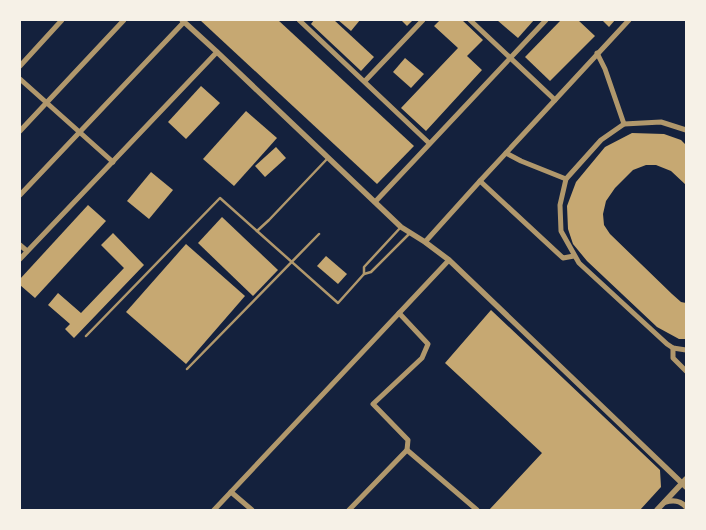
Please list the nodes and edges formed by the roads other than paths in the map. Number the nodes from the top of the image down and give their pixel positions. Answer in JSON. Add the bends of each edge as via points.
{"nodes":[{"id":1,"x":62,"y":20,"type":"edge"},
{"id":2,"x":124,"y":20,"type":"edge"},
{"id":3,"x":301,"y":20,"type":"edge"},
{"id":4,"x":423,"y":20,"type":"edge"},
{"id":5,"x":470,"y":20,"type":"edge"},
{"id":6,"x":546,"y":20,"type":"edge"},
{"id":7,"x":629,"y":20,"type":"edge"},
{"id":8,"x":183,"y":21,"type":"edge"},
{"id":9,"x":217,"y":52,"type":"junction"},
{"id":10,"x":598,"y":53,"type":"junction"},
{"id":11,"x":511,"y":58,"type":"junction"},
{"id":12,"x":20,"y":66,"type":"edge"},
{"id":13,"x":20,"y":78,"type":"edge"},
{"id":14,"x":365,"y":81,"type":"junction"},
{"id":15,"x":555,"y":100,"type":"junction"},
{"id":16,"x":46,"y":103,"type":"junction"},
{"id":17,"x":624,"y":124,"type":"junction"},
{"id":18,"x":686,"y":130,"type":"edge"},
{"id":19,"x":20,"y":131,"type":"edge"},
{"id":20,"x":80,"y":133,"type":"junction"},
{"id":21,"x":429,"y":143,"type":"junction"},
{"id":22,"x":506,"y":153,"type":"junction"},
{"id":23,"x":328,"y":158,"type":"junction"},
{"id":24,"x":113,"y":162,"type":"junction"},
{"id":25,"x":566,"y":179,"type":"junction"},
{"id":26,"x":480,"y":181,"type":"junction"},
{"id":27,"x":20,"y":195,"type":"edge"},
{"id":28,"x":375,"y":202,"type":"junction"},
{"id":29,"x":402,"y":227,"type":"junction"},
{"id":30,"x":257,"y":231,"type":"junction"},
{"id":31,"x":410,"y":232,"type":"junction"},
{"id":32,"x":319,"y":234,"type":"dead end"},
{"id":33,"x":425,"y":242,"type":"junction"},
{"id":34,"x":20,"y":245,"type":"edge"},
{"id":35,"x":27,"y":251,"type":"junction"},
{"id":36,"x":574,"y":256,"type":"junction"},
{"id":37,"x":20,"y":259,"type":"edge"},
{"id":38,"x":449,"y":260,"type":"junction"},
{"id":39,"x":292,"y":262,"type":"junction"},
{"id":40,"x":364,"y":274,"type":"junction"},
{"id":41,"x":399,"y":313,"type":"junction"},
{"id":42,"x":86,"y":336,"type":"dead end"},
{"id":43,"x":674,"y":348,"type":"junction"},
{"id":44,"x":686,"y":350,"type":"edge"},
{"id":45,"x":187,"y":369,"type":"dead end"},
{"id":46,"x":686,"y":371,"type":"edge"},
{"id":47,"x":407,"y":450,"type":"junction"},
{"id":48,"x":685,"y":483,"type":"edge"},
{"id":49,"x":231,"y":492,"type":"junction"},
{"id":50,"x":665,"y":502,"type":"junction"},
{"id":51,"x":686,"y":507,"type":"edge"},
{"id":52,"x":214,"y":510,"type":"edge"},
{"id":53,"x":252,"y":510,"type":"edge"},
{"id":54,"x":349,"y":510,"type":"edge"},
{"id":55,"x":477,"y":510,"type":"edge"},
{"id":56,"x":657,"y":510,"type":"edge"}],
"edges":[{"from":1,"to":12,"type":"street"},
{"from":2,"to":16,"type":"street"},
{"from":3,"to":14,"type":"street"},
{"from":4,"to":14,"type":"street"},
{"from":5,"to":11,"type":"street"},
{"from":6,"to":11,"type":"street"},
{"from":7,"to":10,"type":"street"},
{"from":8,"to":9,"type":"street"},
{"from":8,"to":20,"type":"street"},
{"from":9,"to":23,"type":"street"},
{"from":9,"to":24,"type":"street"},
{"from":10,"to":15,"type":"street"},
{"from":10,"to":17,"type":"street"},
{"from":11,"to":15,"type":"street"},
{"from":11,"to":21,"type":"street"},
{"from":13,"to":16,"type":"street"},
{"from":14,"to":21,"type":"street"},
{"from":15,"to":22,"type":"street"},
{"from":16,"to":19,"type":"street"},
{"from":16,"to":20,"type":"street"},
{"from":17,"to":18,"type":"street","via":[[661,122]]},
{"from":17,"to":25,"type":"street","via":[[601,140]]},
{"from":20,"to":24,"type":"street"},
{"from":20,"to":27,"type":"street"},
{"from":21,"to":28,"type":"street"},
{"from":22,"to":25,"type":"street"},
{"from":22,"to":26,"type":"street"},
{"from":23,"to":28,"type":"street"},
{"from":23,"to":30,"type":"lane"},
{"from":24,"to":35,"type":"street"},
{"from":25,"to":36,"type":"street","via":[[560,205],[561,231]]},
{"from":26,"to":33,"type":"street"},
{"from":26,"to":36,"type":"street","via":[[563,258]]},
{"from":28,"to":29,"type":"street"},
{"from":29,"to":31,"type":"street"},
{"from":29,"to":40,"type":"lane","via":[[364,267]]},
{"from":30,"to":39,"type":"lane"},
{"from":30,"to":42,"type":"lane","via":[[220,198]]},
{"from":31,"to":33,"type":"street"},
{"from":31,"to":40,"type":"lane","via":[[371,272]]},
{"from":32,"to":39,"type":"lane"},
{"from":33,"to":38,"type":"street"},
{"from":34,"to":35,"type":"street"},
{"from":35,"to":37,"type":"street"},
{"from":36,"to":43,"type":"street"},
{"from":38,"to":41,"type":"street"},
{"from":38,"to":48,"type":"street"},
{"from":39,"to":40,"type":"lane","via":[[338,303]]},
{"from":39,"to":45,"type":"lane"},
{"from":41,"to":47,"type":"street","via":[[428,344],[422,358],[373,404],[408,440]]},
{"from":41,"to":49,"type":"street"},
{"from":43,"to":44,"type":"street"},
{"from":43,"to":46,"type":"street","via":[[673,358]]},
{"from":47,"to":54,"type":"street"},
{"from":47,"to":55,"type":"street"},
{"from":48,"to":50,"type":"street"},
{"from":49,"to":52,"type":"street"},
{"from":49,"to":53,"type":"street"},
{"from":50,"to":51,"type":"street","via":[[673,500]]},
{"from":50,"to":56,"type":"street"}]}
